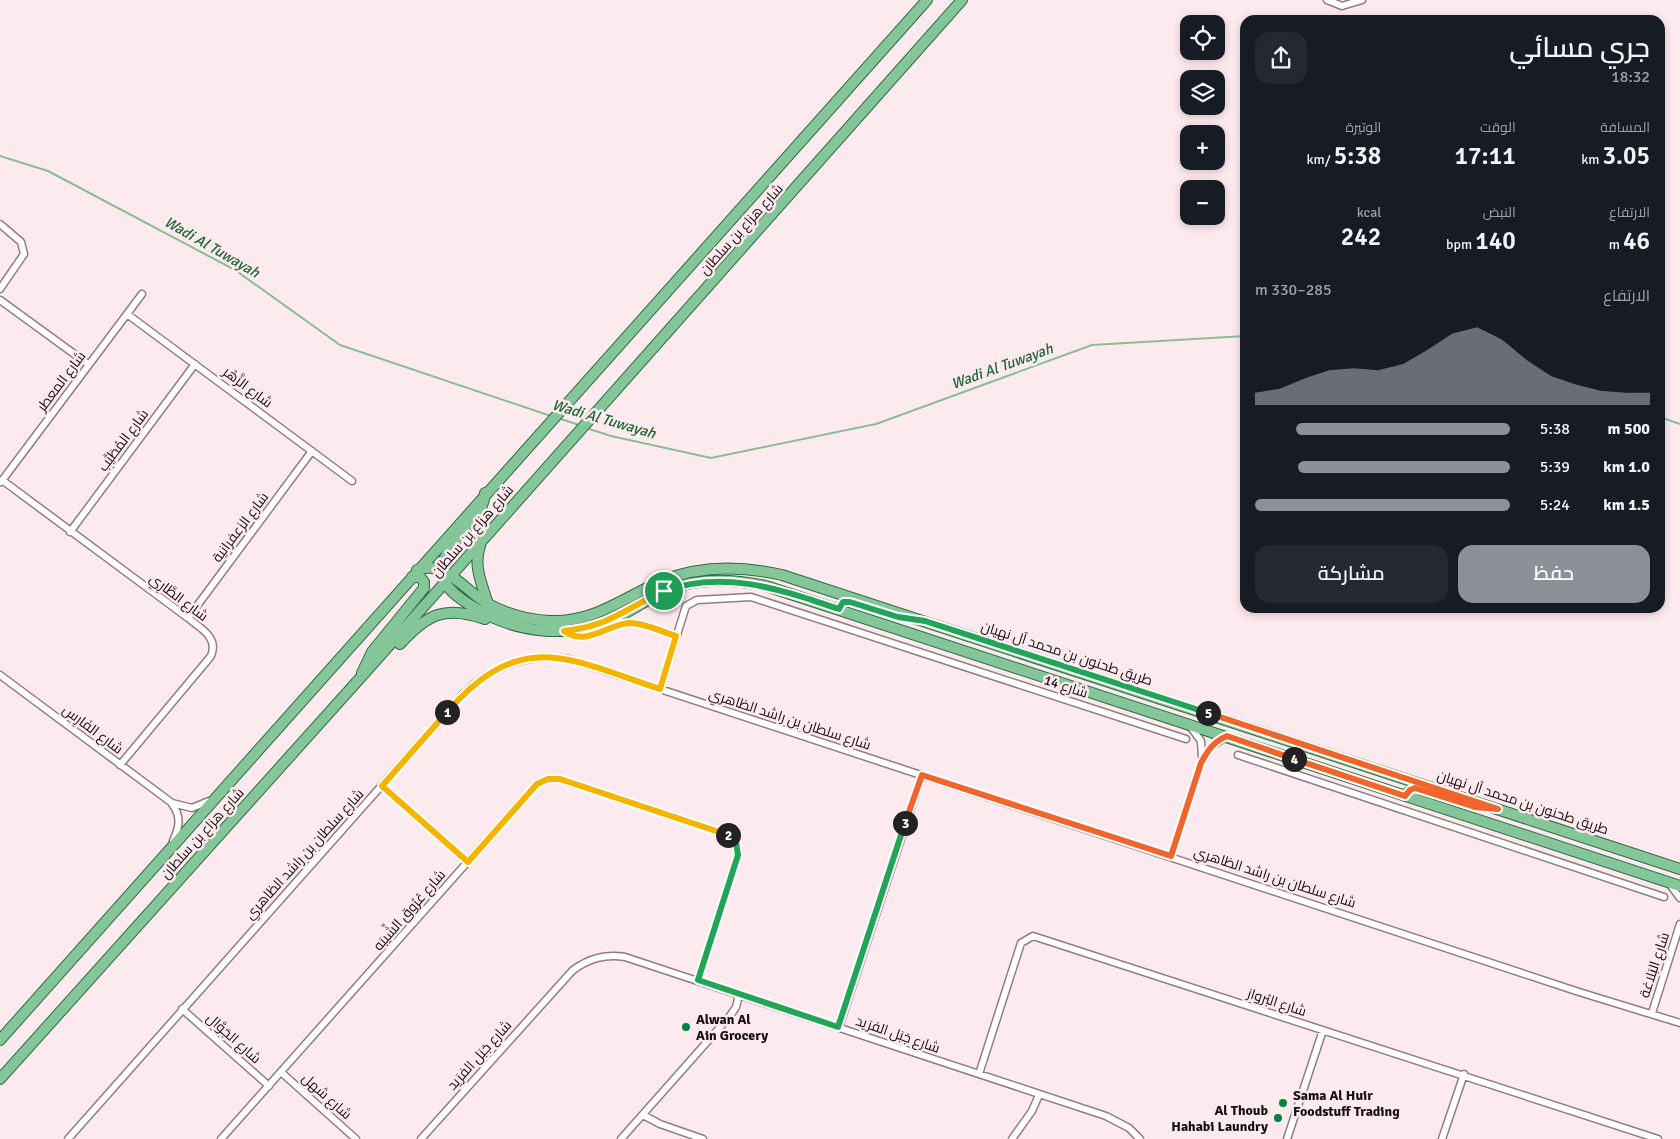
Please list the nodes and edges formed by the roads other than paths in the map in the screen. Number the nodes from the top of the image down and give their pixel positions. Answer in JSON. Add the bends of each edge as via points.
{"nodes":[{"id":1,"x":927,"y":0,"type":"edge"},
{"id":2,"x":962,"y":0,"type":"edge"},
{"id":3,"x":1327,"y":0,"type":"edge"},
{"id":4,"x":1362,"y":0,"type":"edge"},
{"id":5,"x":0,"y":224,"type":"edge"},
{"id":6,"x":0,"y":289,"type":"edge"},
{"id":7,"x":142,"y":294,"type":"dead end"},
{"id":8,"x":0,"y":300,"type":"edge"},
{"id":9,"x":127,"y":314,"type":"junction"},
{"id":10,"x":88,"y":364,"type":"junction"},
{"id":11,"x":195,"y":364,"type":"junction"},
{"id":12,"x":312,"y":451,"type":"junction"},
{"id":13,"x":352,"y":481,"type":"dead end"},
{"id":14,"x":1,"y":482,"type":"edge"},
{"id":15,"x":485,"y":493,"type":"junction"},
{"id":16,"x":70,"y":532,"type":"junction"},
{"id":17,"x":481,"y":542,"type":"junction"},
{"id":18,"x":414,"y":573,"type":"junction"},
{"id":19,"x":446,"y":576,"type":"junction"},
{"id":20,"x":488,"y":604,"type":"junction"},
{"id":21,"x":839,"y":609,"type":"junction"},
{"id":22,"x":188,"y":618,"type":"junction"},
{"id":23,"x":925,"y":621,"type":"junction"},
{"id":24,"x":522,"y":628,"type":"junction"},
{"id":25,"x":564,"y":631,"type":"junction"},
{"id":26,"x":676,"y":636,"type":"junction"},
{"id":27,"x":922,"y":636,"type":"junction"},
{"id":28,"x":951,"y":646,"type":"junction"},
{"id":29,"x":922,"y":651,"type":"junction"},
{"id":30,"x":939,"y":658,"type":"junction"},
{"id":31,"x":0,"y":675,"type":"edge"},
{"id":32,"x":362,"y":676,"type":"junction"},
{"id":33,"x":660,"y":689,"type":"junction"},
{"id":34,"x":1188,"y":724,"type":"junction"},
{"id":35,"x":1227,"y":736,"type":"junction"},
{"id":36,"x":1186,"y":738,"type":"dead end"},
{"id":37,"x":1238,"y":755,"type":"dead end"},
{"id":38,"x":1201,"y":763,"type":"junction"},
{"id":39,"x":120,"y":765,"type":"junction"},
{"id":40,"x":922,"y":775,"type":"junction"},
{"id":41,"x":382,"y":786,"type":"junction"},
{"id":42,"x":223,"y":789,"type":"junction"},
{"id":43,"x":1405,"y":796,"type":"junction"},
{"id":44,"x":172,"y":803,"type":"junction"},
{"id":45,"x":1498,"y":809,"type":"junction"},
{"id":46,"x":1464,"y":814,"type":"junction"},
{"id":47,"x":1480,"y":819,"type":"junction"},
{"id":48,"x":1468,"y":831,"type":"junction"},
{"id":49,"x":168,"y":850,"type":"junction"},
{"id":50,"x":1171,"y":856,"type":"junction"},
{"id":51,"x":468,"y":862,"type":"junction"},
{"id":52,"x":1680,"y":869,"type":"edge"},
{"id":53,"x":1668,"y":882,"type":"junction"},
{"id":54,"x":1680,"y":886,"type":"edge"},
{"id":55,"x":1664,"y":896,"type":"dead end"},
{"id":56,"x":1680,"y":898,"type":"edge"},
{"id":57,"x":1680,"y":924,"type":"edge"},
{"id":58,"x":698,"y":980,"type":"junction"},
{"id":59,"x":740,"y":995,"type":"junction"},
{"id":60,"x":182,"y":1009,"type":"junction"},
{"id":61,"x":1652,"y":1013,"type":"junction"},
{"id":62,"x":1680,"y":1023,"type":"edge"},
{"id":63,"x":838,"y":1027,"type":"junction"},
{"id":64,"x":1323,"y":1030,"type":"junction"},
{"id":65,"x":0,"y":1040,"type":"edge"},
{"id":66,"x":282,"y":1073,"type":"junction"},
{"id":67,"x":979,"y":1074,"type":"junction"},
{"id":68,"x":1464,"y":1074,"type":"junction"},
{"id":69,"x":0,"y":1079,"type":"edge"},
{"id":70,"x":269,"y":1086,"type":"junction"},
{"id":71,"x":1039,"y":1095,"type":"junction"},
{"id":72,"x":643,"y":1115,"type":"junction"},
{"id":73,"x":68,"y":1139,"type":"edge"},
{"id":74,"x":221,"y":1139,"type":"edge"},
{"id":75,"x":356,"y":1139,"type":"edge"},
{"id":76,"x":421,"y":1139,"type":"edge"},
{"id":77,"x":621,"y":1139,"type":"edge"},
{"id":78,"x":703,"y":1139,"type":"edge"},
{"id":79,"x":1012,"y":1139,"type":"edge"},
{"id":80,"x":1140,"y":1139,"type":"edge"},
{"id":81,"x":1287,"y":1139,"type":"edge"},
{"id":82,"x":1442,"y":1139,"type":"edge"},
{"id":83,"x":1658,"y":1139,"type":"edge"}],
"edges":[{"from":1,"to":15,"type":"main road","name":"شارع هزاع بن سلطان"},
{"from":2,"to":17,"type":"main road","name":"شارع هزاع بن سلطان"},
{"from":3,"to":4,"type":"street","via":[[1342,6]]},
{"from":5,"to":6,"type":"street","via":[[24,248],[22,260]]},
{"from":7,"to":9,"type":"street","name":"شارع المعطر"},
{"from":8,"to":10,"type":"street"},
{"from":9,"to":10,"type":"street","name":"شارع المعطر"},
{"from":9,"to":11,"type":"street","name":"شارع الزَّهْر"},
{"from":10,"to":14,"type":"street","name":"شارع المعطر"},
{"from":11,"to":12,"type":"street","name":"شارع الزَّهْر"},
{"from":11,"to":16,"type":"street","name":"شارع المُطَيَّب"},
{"from":12,"to":13,"type":"street","name":"شارع الزَّهْر"},
{"from":12,"to":22,"type":"street","name":"شارع الزعفرانية"},
{"from":14,"to":16,"type":"street","name":"شارع الطَّارِي"},
{"from":15,"to":18,"type":"main road","name":"شارع هزاع بن سلطان"},
{"from":15,"to":19,"type":"main road","via":[[479,514],[447,554]]},
{"from":16,"to":22,"type":"street","name":"شارع الطَّارِي"},
{"from":17,"to":19,"type":"main road","name":"شارع هزاع بن سلطان"},
{"from":17,"to":20,"type":"main road","via":[[476,562]]},
{"from":18,"to":19,"type":"main road","via":[[431,567]]},
{"from":18,"to":32,"type":"main road","via":[[423,579],[424,588],[372,652]]},
{"from":18,"to":42,"type":"main road","name":"شارع هزاع بن سلطان"},
{"from":19,"to":20,"type":"main road","name":"طريق طحنون بن محمد آل نهيان"},
{"from":19,"to":24,"type":"main road","via":[[474,608]]},
{"from":19,"to":32,"type":"main road","name":"شارع هزاع بن سلطان"},
{"from":20,"to":23,"type":"main road","name":"طريق طحنون بن محمد آل نهيان","via":[[530,618],[572,621],[606,610],[671,578],[704,569],[731,568],[782,575]]},
{"from":21,"to":23,"type":"main road","via":[[843,602],[850,602],[898,617]]},
{"from":21,"to":25,"type":"main road","via":[[761,585],[705,581],[664,591],[598,625]]},
{"from":21,"to":27,"type":"main road"},
{"from":22,"to":39,"type":"street","name":"شارع الطَّارِي","via":[[210,636],[214,646],[211,656]]},
{"from":23,"to":45,"type":"main road","name":"طريق طحنون بن محمد آل نهيان"},
{"from":24,"to":25,"type":"main road"},
{"from":24,"to":32,"type":"main road","via":[[508,627],[460,611],[439,614],[417,626],[377,668]]},
{"from":25,"to":26,"type":"street","via":[[582,637],[634,623]]},
{"from":26,"to":29,"type":"street","name":"شارع 14","via":[[684,608],[691,602],[746,596]]},
{"from":26,"to":33,"type":"street","name":"شارع 14"},
{"from":27,"to":28,"type":"main road"},
{"from":27,"to":29,"type":"street"},
{"from":28,"to":30,"type":"street"},
{"from":28,"to":34,"type":"main road"},
{"from":29,"to":30,"type":"street","name":"شارع 14"},
{"from":30,"to":36,"type":"street","name":"شارع 14"},
{"from":31,"to":39,"type":"street","name":"شارع الفَارِس"},
{"from":32,"to":69,"type":"main road","name":"شارع هزاع بن سلطان"},
{"from":33,"to":40,"type":"street","name":"شارع سلطان بن راشد الظاهري"},
{"from":33,"to":41,"type":"street","name":"شارع سلطان بن راشد الظاهري","via":[[569,659],[541,657],[514,661],[474,683]]},
{"from":34,"to":35,"type":"main road"},
{"from":34,"to":38,"type":"street","via":[[1201,741]]},
{"from":35,"to":38,"type":"street","via":[[1211,747]]},
{"from":35,"to":43,"type":"main road"},
{"from":37,"to":48,"type":"street"},
{"from":38,"to":50,"type":"street"},
{"from":39,"to":44,"type":"street","name":"شارع الفَارِس"},
{"from":40,"to":50,"type":"street","name":"شارع سلطان بن راشد الظاهري"},
{"from":40,"to":63,"type":"street"},
{"from":41,"to":51,"type":"street"},
{"from":41,"to":60,"type":"street","name":"شارع سلطان بن راشد الظاهري"},
{"from":42,"to":44,"type":"street","name":"شارع الفَارِس","via":[[198,806],[185,808]]},
{"from":42,"to":49,"type":"main road","name":"شارع هزاع بن سلطان"},
{"from":43,"to":45,"type":"main road","via":[[1415,788],[1475,807]]},
{"from":43,"to":46,"type":"main road"},
{"from":44,"to":49,"type":"street","via":[[179,825]]},
{"from":45,"to":52,"type":"main road","name":"طريق طحنون بن محمد آل نهيان"},
{"from":46,"to":47,"type":"main road"},
{"from":46,"to":48,"type":"street"},
{"from":47,"to":48,"type":"street"},
{"from":47,"to":53,"type":"main road"},
{"from":48,"to":55,"type":"street"},
{"from":49,"to":65,"type":"main road","name":"شارع هزاع بن سلطان"},
{"from":50,"to":61,"type":"street","name":"شارع سلطان بن راشد الظاهري","via":[[1579,992]]},
{"from":51,"to":58,"type":"street","name":"شارع عُرُوق الشِّيبَه","via":[[537,784],[548,779],[560,779],[726,834],[736,842],[738,855]]},
{"from":51,"to":66,"type":"street","name":"شارع عُرُوق الشِّيبَه"},
{"from":53,"to":54,"type":"main road"},
{"from":53,"to":56,"type":"street"},
{"from":57,"to":61,"type":"street","name":"شارع البَلاغة"},
{"from":58,"to":59,"type":"street","name":"شارع جَبَل الفرَيد"},
{"from":58,"to":76,"type":"street","name":"شارع جَبَل الفرَيد","via":[[625,957],[603,956],[582,964],[565,978]]},
{"from":59,"to":63,"type":"street","name":"شارع جَبَل الفرَيد"},
{"from":59,"to":72,"type":"street","via":[[730,1016]]},
{"from":60,"to":70,"type":"street","name":"شارع الجَوَّال"},
{"from":60,"to":73,"type":"street","name":"شارع سلطان بن راشد الظاهري"},
{"from":61,"to":62,"type":"street","name":"شارع سلطان بن راشد الظاهري"},
{"from":63,"to":67,"type":"street","name":"شارع جَبَل الفرَيد"},
{"from":64,"to":67,"type":"street","name":"شارع البُرواز","via":[[1033,936],[1021,943]]},
{"from":64,"to":68,"type":"street","name":"شارع البُرواز"},
{"from":64,"to":81,"type":"street"},
{"from":66,"to":70,"type":"street","name":"شارع عُرُوق الشِّيبَه"},
{"from":66,"to":75,"type":"street","name":"شارع شهل"},
{"from":67,"to":71,"type":"street","name":"شارع جَبَل الفرَيد"},
{"from":68,"to":82,"type":"street"},
{"from":68,"to":83,"type":"street","name":"شارع البُرواز"},
{"from":70,"to":74,"type":"street","name":"شارع عُرُوق الشِّيبَه"},
{"from":71,"to":79,"type":"street","via":[[1032,1112]]},
{"from":71,"to":80,"type":"street","name":"شارع جَبَل الفرَيد","via":[[1117,1120]]},
{"from":72,"to":77,"type":"street"},
{"from":72,"to":78,"type":"street"}]}
